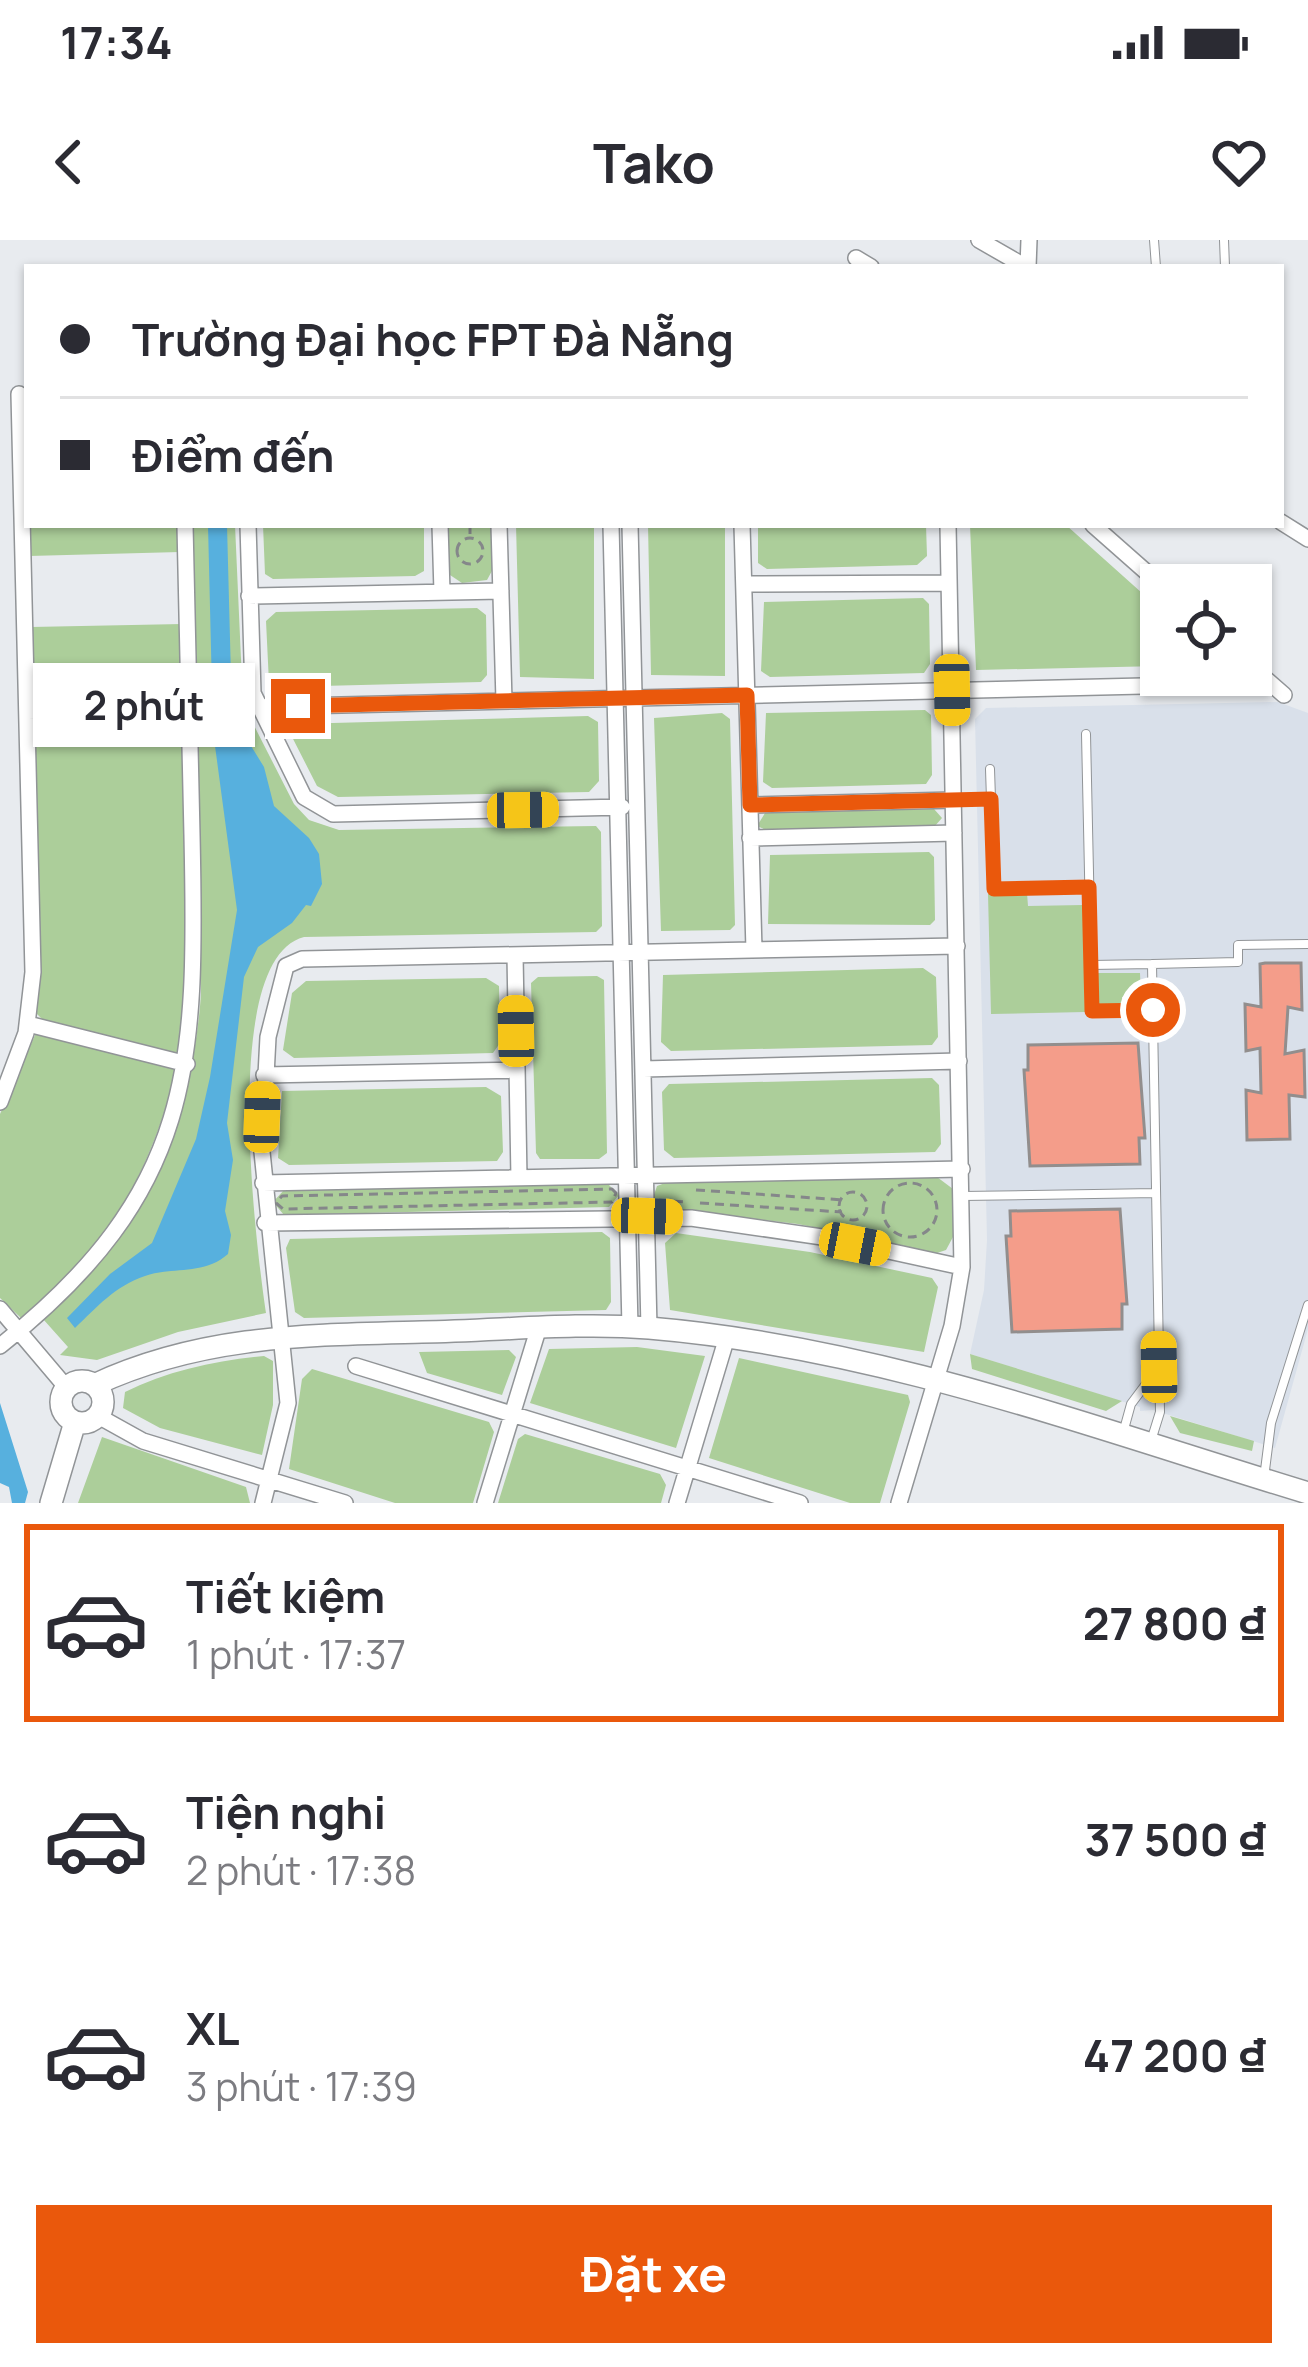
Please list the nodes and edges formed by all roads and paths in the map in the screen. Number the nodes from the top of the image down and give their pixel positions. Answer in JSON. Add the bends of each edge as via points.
{"nodes":[{"id":1,"x":979,"y":240,"type":"edge"},
{"id":2,"x":1022,"y":264,"type":"edge"},
{"id":3,"x":0,"y":394,"type":"edge"},
{"id":4,"x":23,"y":394,"type":"edge"},
{"id":5,"x":24,"y":457,"type":"edge"},
{"id":6,"x":1308,"y":523,"type":"edge"},
{"id":7,"x":1286,"y":525,"type":"edge"},
{"id":8,"x":25,"y":528,"type":"edge"},
{"id":9,"x":185,"y":528,"type":"edge"},
{"id":10,"x":248,"y":528,"type":"edge"},
{"id":11,"x":440,"y":528,"type":"edge"},
{"id":12,"x":470,"y":528,"type":"edge"},
{"id":13,"x":500,"y":528,"type":"edge"},
{"id":14,"x":611,"y":528,"type":"edge"},
{"id":15,"x":630,"y":528,"type":"edge"},
{"id":16,"x":742,"y":528,"type":"edge"},
{"id":17,"x":948,"y":528,"type":"edge"},
{"id":18,"x":1096,"y":528,"type":"edge"},
{"id":19,"x":470,"y":538,"type":"junction"},
{"id":20,"x":1308,"y":538,"type":"edge"},
{"id":21,"x":1140,"y":566,"type":"edge"},
{"id":22,"x":949,"y":583,"type":"junction"},
{"id":23,"x":744,"y":584,"type":"junction"},
{"id":24,"x":501,"y":591,"type":"junction"},
{"id":25,"x":442,"y":592,"type":"junction"},
{"id":26,"x":249,"y":596,"type":"junction"},
{"id":27,"x":1272,"y":685,"type":"edge"},
{"id":28,"x":1140,"y":686,"type":"edge"},
{"id":29,"x":952,"y":690,"type":"junction"},
{"id":30,"x":747,"y":695,"type":"junction"},
{"id":31,"x":1284,"y":695,"type":"dead end"},
{"id":32,"x":615,"y":698,"type":"junction"},
{"id":33,"x":634,"y":698,"type":"junction"},
{"id":34,"x":504,"y":701,"type":"junction"},
{"id":35,"x":257,"y":707,"type":"junction"},
{"id":36,"x":189,"y":708,"type":"junction"},
{"id":37,"x":28,"y":711,"type":"junction"},
{"id":38,"x":1086,"y":734,"type":"dead end"},
{"id":39,"x":990,"y":769,"type":"dead end"},
{"id":40,"x":991,"y":799,"type":"junction"},
{"id":41,"x":954,"y":800,"type":"junction"},
{"id":42,"x":750,"y":805,"type":"junction"},
{"id":43,"x":617,"y":807,"type":"junction"},
{"id":44,"x":637,"y":807,"type":"junction"},
{"id":45,"x":955,"y":833,"type":"junction"},
{"id":46,"x":751,"y":838,"type":"junction"},
{"id":47,"x":1089,"y":887,"type":"junction"},
{"id":48,"x":1308,"y":944,"type":"edge"},
{"id":49,"x":957,"y":946,"type":"junction"},
{"id":50,"x":754,"y":950,"type":"junction"},
{"id":51,"x":640,"y":952,"type":"junction"},
{"id":52,"x":621,"y":953,"type":"junction"},
{"id":53,"x":515,"y":955,"type":"junction"},
{"id":54,"x":1090,"y":964,"type":"junction"},
{"id":55,"x":1152,"y":964,"type":"junction"},
{"id":56,"x":1153,"y":1010,"type":"junction"},
{"id":57,"x":28,"y":1024,"type":"junction"},
{"id":58,"x":959,"y":1061,"type":"junction"},
{"id":59,"x":187,"y":1064,"type":"junction"},
{"id":60,"x":643,"y":1069,"type":"junction"},
{"id":61,"x":517,"y":1070,"type":"junction"},
{"id":62,"x":264,"y":1075,"type":"junction"},
{"id":63,"x":0,"y":1102,"type":"edge"},
{"id":64,"x":962,"y":1169,"type":"junction"},
{"id":65,"x":646,"y":1175,"type":"junction"},
{"id":66,"x":626,"y":1176,"type":"junction"},
{"id":67,"x":262,"y":1183,"type":"junction"},
{"id":68,"x":509,"y":1185,"type":"junction"},
{"id":69,"x":557,"y":1188,"type":"junction"},
{"id":70,"x":456,"y":1190,"type":"junction"},
{"id":71,"x":678,"y":1190,"type":"dead end"},
{"id":72,"x":397,"y":1191,"type":"junction"},
{"id":73,"x":339,"y":1192,"type":"junction"},
{"id":74,"x":730,"y":1193,"type":"junction"},
{"id":75,"x":1156,"y":1193,"type":"junction"},
{"id":76,"x":784,"y":1196,"type":"junction"},
{"id":77,"x":962,"y":1196,"type":"junction"},
{"id":78,"x":657,"y":1200,"type":"dead end"},
{"id":79,"x":844,"y":1200,"type":"junction"},
{"id":80,"x":677,"y":1202,"type":"junction"},
{"id":81,"x":694,"y":1203,"type":"junction"},
{"id":82,"x":730,"y":1205,"type":"junction"},
{"id":83,"x":558,"y":1206,"type":"junction"},
{"id":84,"x":504,"y":1207,"type":"junction"},
{"id":85,"x":456,"y":1208,"type":"junction"},
{"id":86,"x":784,"y":1208,"type":"junction"},
{"id":87,"x":864,"y":1208,"type":"junction"},
{"id":88,"x":398,"y":1209,"type":"junction"},
{"id":89,"x":884,"y":1209,"type":"junction"},
{"id":90,"x":340,"y":1210,"type":"junction"},
{"id":91,"x":842,"y":1212,"type":"junction"},
{"id":92,"x":627,"y":1216,"type":"junction"},
{"id":93,"x":647,"y":1216,"type":"junction"},
{"id":94,"x":265,"y":1223,"type":"junction"},
{"id":95,"x":962,"y":1268,"type":"junction"},
{"id":96,"x":1308,"y":1305,"type":"edge"},
{"id":97,"x":0,"y":1309,"type":"edge"},
{"id":98,"x":640,"y":1328,"type":"junction"},
{"id":99,"x":538,"y":1330,"type":"junction"},
{"id":100,"x":19,"y":1331,"type":"junction"},
{"id":101,"x":282,"y":1335,"type":"junction"},
{"id":102,"x":727,"y":1337,"type":"junction"},
{"id":103,"x":0,"y":1346,"type":"edge"},
{"id":104,"x":356,"y":1366,"type":"dead end"},
{"id":105,"x":1159,"y":1367,"type":"junction"},
{"id":106,"x":937,"y":1379,"type":"junction"},
{"id":107,"x":94,"y":1385,"type":"junction"},
{"id":108,"x":66,"y":1387,"type":"junction"},
{"id":109,"x":512,"y":1414,"type":"junction"},
{"id":110,"x":98,"y":1416,"type":"junction"},
{"id":111,"x":75,"y":1422,"type":"junction"},
{"id":112,"x":1122,"y":1436,"type":"junction"},
{"id":113,"x":1150,"y":1445,"type":"junction"},
{"id":114,"x":687,"y":1468,"type":"junction"},
{"id":115,"x":270,"y":1480,"type":"junction"},
{"id":116,"x":1264,"y":1480,"type":"junction"},
{"id":117,"x":1308,"y":1493,"type":"edge"},
{"id":118,"x":51,"y":1503,"type":"edge"},
{"id":119,"x":263,"y":1503,"type":"edge"},
{"id":120,"x":345,"y":1503,"type":"edge"},
{"id":121,"x":485,"y":1503,"type":"edge"},
{"id":122,"x":676,"y":1503,"type":"edge"},
{"id":123,"x":800,"y":1503,"type":"edge"},
{"id":124,"x":899,"y":1503,"type":"edge"}],
"edges":[{"from":1,"to":2,"type":"street"},
{"from":3,"to":4,"type":"street"},
{"from":4,"to":5,"type":"street"},
{"from":6,"to":7,"type":"street"},
{"from":7,"to":20,"type":"street"},
{"from":8,"to":37,"type":"street"},
{"from":9,"to":36,"type":"street"},
{"from":10,"to":26,"type":"street"},
{"from":11,"to":25,"type":"street"},
{"from":12,"to":19,"type":"path"},
{"from":13,"to":24,"type":"street"},
{"from":14,"to":32,"type":"street"},
{"from":15,"to":33,"type":"street"},
{"from":16,"to":23,"type":"street"},
{"from":17,"to":22,"type":"street"},
{"from":18,"to":21,"type":"street"},
{"from":19,"to":19,"type":"path","via":[[458,552],[473,564],[483,549]]},
{"from":22,"to":23,"type":"street"},
{"from":22,"to":29,"type":"street"},
{"from":23,"to":30,"type":"street"},
{"from":24,"to":25,"type":"street"},
{"from":24,"to":34,"type":"street"},
{"from":25,"to":26,"type":"street"},
{"from":26,"to":35,"type":"street"},
{"from":27,"to":31,"type":"street"},
{"from":28,"to":29,"type":"street"},
{"from":29,"to":30,"type":"street"},
{"from":29,"to":41,"type":"street"},
{"from":30,"to":33,"type":"street"},
{"from":30,"to":42,"type":"street"},
{"from":32,"to":33,"type":"street"},
{"from":32,"to":34,"type":"street"},
{"from":32,"to":43,"type":"street"},
{"from":33,"to":44,"type":"street"},
{"from":34,"to":35,"type":"street"},
{"from":35,"to":43,"type":"street","via":[[304,797],[325,813]]},
{"from":36,"to":37,"type":"street"},
{"from":36,"to":59,"type":"street","via":[[195,982]]},
{"from":37,"to":57,"type":"street"},
{"from":38,"to":47,"type":"lane"},
{"from":39,"to":40,"type":"lane"},
{"from":40,"to":41,"type":"lane"},
{"from":40,"to":47,"type":"lane","via":[[994,889]]},
{"from":41,"to":42,"type":"street"},
{"from":41,"to":45,"type":"street"},
{"from":42,"to":46,"type":"street"},
{"from":43,"to":44,"type":"street"},
{"from":43,"to":52,"type":"street"},
{"from":44,"to":51,"type":"street"},
{"from":45,"to":46,"type":"street"},
{"from":45,"to":49,"type":"street"},
{"from":46,"to":50,"type":"street"},
{"from":47,"to":54,"type":"lane"},
{"from":48,"to":55,"type":"lane","via":[[1238,945],[1238,962]]},
{"from":49,"to":50,"type":"street"},
{"from":49,"to":58,"type":"street"},
{"from":50,"to":51,"type":"street"},
{"from":51,"to":52,"type":"street"},
{"from":51,"to":60,"type":"street"},
{"from":52,"to":53,"type":"street"},
{"from":52,"to":66,"type":"street"},
{"from":53,"to":61,"type":"street"},
{"from":53,"to":62,"type":"street","via":[[291,963],[276,988]]},
{"from":54,"to":55,"type":"lane"},
{"from":54,"to":56,"type":"lane","via":[[1092,1011]]},
{"from":55,"to":56,"type":"lane"},
{"from":56,"to":75,"type":"lane"},
{"from":57,"to":59,"type":"street"},
{"from":57,"to":63,"type":"street"},
{"from":58,"to":60,"type":"street"},
{"from":58,"to":64,"type":"street"},
{"from":59,"to":100,"type":"street","via":[[166,1135],[129,1210],[75,1279]]},
{"from":60,"to":65,"type":"street"},
{"from":61,"to":62,"type":"street"},
{"from":61,"to":68,"type":"street"},
{"from":62,"to":67,"type":"street"},
{"from":64,"to":65,"type":"street"},
{"from":64,"to":77,"type":"street"},
{"from":65,"to":66,"type":"street"},
{"from":65,"to":93,"type":"street"},
{"from":66,"to":68,"type":"street"},
{"from":66,"to":92,"type":"street"},
{"from":67,"to":68,"type":"street"},
{"from":67,"to":94,"type":"street"},
{"from":68,"to":69,"type":"path"},
{"from":68,"to":70,"type":"path"},
{"from":68,"to":84,"type":"path"},
{"from":69,"to":83,"type":"path"},
{"from":69,"to":83,"type":"path","via":[[616,1193],[612,1202]]},
{"from":70,"to":72,"type":"path"},
{"from":70,"to":85,"type":"path"},
{"from":71,"to":80,"type":"path"},
{"from":72,"to":73,"type":"path"},
{"from":72,"to":88,"type":"path"},
{"from":73,"to":90,"type":"path"},
{"from":73,"to":90,"type":"path","via":[[276,1203]]},
{"from":74,"to":76,"type":"path"},
{"from":74,"to":81,"type":"path","via":[[695,1190]]},
{"from":74,"to":82,"type":"path"},
{"from":75,"to":77,"type":"lane"},
{"from":75,"to":105,"type":"lane"},
{"from":76,"to":79,"type":"path"},
{"from":76,"to":86,"type":"path"},
{"from":77,"to":95,"type":"street"},
{"from":78,"to":80,"type":"path"},
{"from":79,"to":87,"type":"path","via":[[855,1189]]},
{"from":79,"to":91,"type":"path"},
{"from":80,"to":81,"type":"path"},
{"from":81,"to":82,"type":"path"},
{"from":82,"to":86,"type":"path"},
{"from":83,"to":84,"type":"path"},
{"from":84,"to":85,"type":"path"},
{"from":85,"to":88,"type":"path"},
{"from":86,"to":91,"type":"path"},
{"from":87,"to":89,"type":"path"},
{"from":87,"to":91,"type":"path","via":[[856,1223]]},
{"from":88,"to":90,"type":"path"},
{"from":89,"to":89,"type":"path","via":[[890,1227],[910,1236],[928,1230],[937,1211],[930,1192],[911,1183],[893,1190]]},
{"from":92,"to":93,"type":"street"},
{"from":92,"to":94,"type":"street"},
{"from":92,"to":98,"type":"street"},
{"from":93,"to":95,"type":"street","via":[[780,1229]]},
{"from":93,"to":98,"type":"street"},
{"from":94,"to":101,"type":"street"},
{"from":95,"to":106,"type":"street"},
{"from":96,"to":116,"type":"lane","via":[[1270,1423]]},
{"from":97,"to":100,"type":"street"},
{"from":98,"to":99,"type":"street"},
{"from":98,"to":102,"type":"street"},
{"from":99,"to":101,"type":"street"},
{"from":99,"to":109,"type":"street"},
{"from":100,"to":103,"type":"street"},
{"from":100,"to":108,"type":"street"},
{"from":101,"to":107,"type":"street","via":[[183,1351]]},
{"from":101,"to":115,"type":"street","via":[[288,1403]]},
{"from":102,"to":106,"type":"street"},
{"from":102,"to":114,"type":"street"},
{"from":104,"to":109,"type":"street"},
{"from":105,"to":112,"type":"lane","via":[[1132,1404]]},
{"from":105,"to":113,"type":"lane","via":[[1160,1412]]},
{"from":106,"to":112,"type":"street"},
{"from":106,"to":124,"type":"street"},
{"from":107,"to":108,"type":"street"},
{"from":107,"to":110,"type":"street","via":[[103,1400]]},
{"from":108,"to":111,"type":"street","via":[[61,1407]]},
{"from":109,"to":114,"type":"street"},
{"from":109,"to":121,"type":"street"},
{"from":110,"to":111,"type":"street"},
{"from":110,"to":115,"type":"street","via":[[143,1441]]},
{"from":111,"to":118,"type":"street"},
{"from":112,"to":113,"type":"street"},
{"from":113,"to":116,"type":"street"},
{"from":114,"to":122,"type":"street"},
{"from":114,"to":123,"type":"street"},
{"from":115,"to":119,"type":"street"},
{"from":115,"to":120,"type":"street"},
{"from":116,"to":117,"type":"street"}]}
